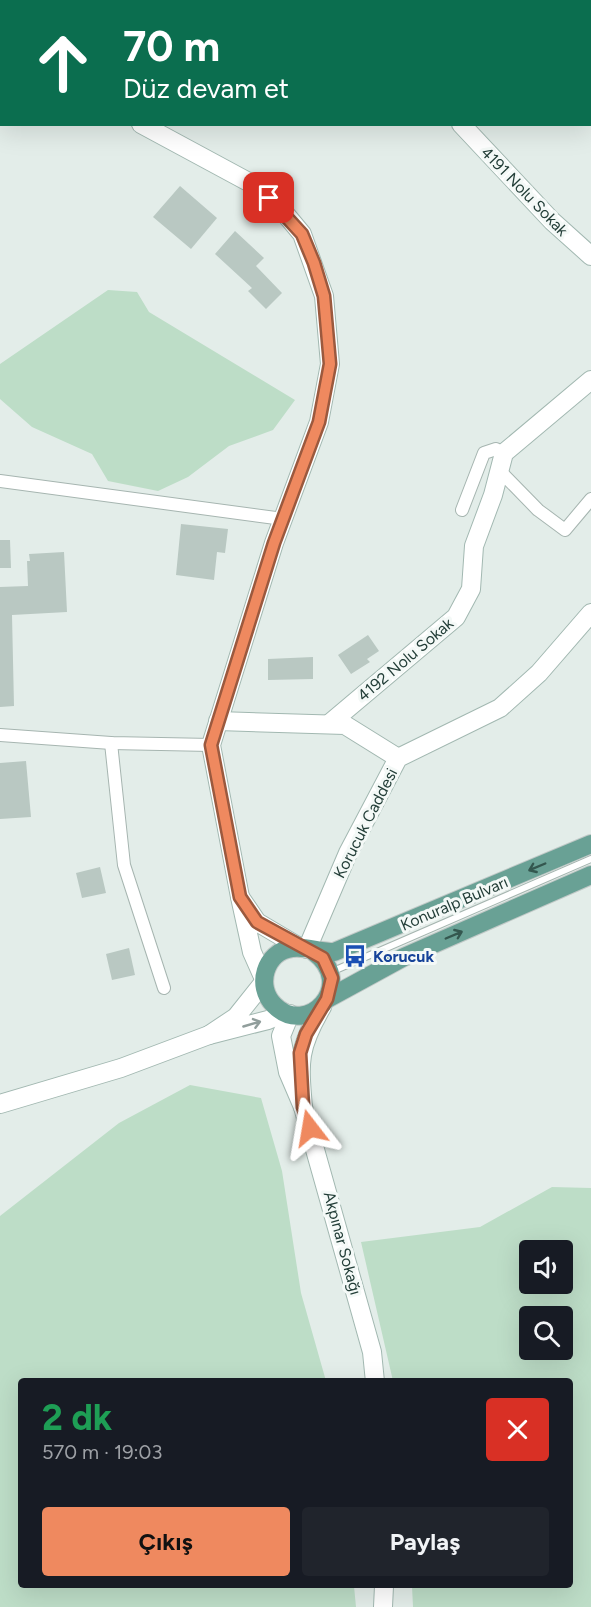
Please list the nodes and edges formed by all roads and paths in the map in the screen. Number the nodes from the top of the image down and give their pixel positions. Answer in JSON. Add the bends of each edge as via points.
{"nodes":[{"id":1,"x":145,"y":126,"type":"edge"},
{"id":2,"x":463,"y":126,"type":"edge"},
{"id":3,"x":591,"y":256,"type":"edge"},
{"id":4,"x":591,"y":380,"type":"edge"},
{"id":5,"x":501,"y":462,"type":"junction"},
{"id":6,"x":0,"y":481,"type":"edge"},
{"id":7,"x":591,"y":499,"type":"edge"},
{"id":8,"x":462,"y":510,"type":"dead end"},
{"id":9,"x":283,"y":519,"type":"junction"},
{"id":10,"x":591,"y":613,"type":"edge"},
{"id":11,"x":218,"y":721,"type":"junction"},
{"id":12,"x":329,"y":724,"type":"junction"},
{"id":13,"x":0,"y":735,"type":"edge"},
{"id":14,"x":111,"y":743,"type":"junction"},
{"id":15,"x":211,"y":745,"type":"junction"},
{"id":16,"x":398,"y":758,"type":"junction"},
{"id":17,"x":591,"y":844,"type":"edge"},
{"id":18,"x":591,"y":859,"type":"edge"},
{"id":19,"x":591,"y":875,"type":"edge"},
{"id":20,"x":240,"y":897,"type":"junction"},
{"id":21,"x":307,"y":949,"type":"junction"},
{"id":22,"x":330,"y":972,"type":"junction"},
{"id":23,"x":264,"y":980,"type":"junction"},
{"id":24,"x":164,"y":988,"type":"dead end"},
{"id":25,"x":324,"y":1003,"type":"junction"},
{"id":26,"x":287,"y":1013,"type":"junction"},
{"id":27,"x":209,"y":1035,"type":"junction"},
{"id":28,"x":0,"y":1104,"type":"edge"},
{"id":29,"x":303,"y":1107,"type":"junction"},
{"id":30,"x":374,"y":1378,"type":"edge"},
{"id":31,"x":384,"y":1588,"type":"edge"},
{"id":32,"x":394,"y":1588,"type":"edge"},
{"id":33,"x":383,"y":1607,"type":"edge"},
{"id":34,"x":394,"y":1607,"type":"edge"}],
"edges":[{"from":1,"to":9,"type":"street","via":[[256,186],[302,234],[314,263],[324,296],[330,364],[319,422]]},
{"from":2,"to":3,"type":"street","name":"4191 Nolu Sokak","via":[[552,221]]},
{"from":4,"to":5,"type":"street"},
{"from":5,"to":7,"type":"street","via":[[538,510],[565,530]]},
{"from":5,"to":8,"type":"street","via":[[496,449],[484,453]]},
{"from":5,"to":12,"type":"street","name":"4192 Nolu Sokak","via":[[474,546],[471,590],[456,617]]},
{"from":6,"to":9,"type":"street"},
{"from":9,"to":11,"type":"street"},
{"from":10,"to":16,"type":"street","name":"Korucuk Caddesi","via":[[539,673],[500,708]]},
{"from":11,"to":12,"type":"street"},
{"from":11,"to":15,"type":"street"},
{"from":12,"to":16,"type":"street","via":[[345,725]]},
{"from":13,"to":14,"type":"street"},
{"from":14,"to":15,"type":"street"},
{"from":14,"to":24,"type":"street","via":[[123,865]]},
{"from":15,"to":20,"type":"street"},
{"from":16,"to":21,"type":"street","name":"Korucuk Caddesi","via":[[348,853]]},
{"from":17,"to":21,"type":"main road","name":"Konuralp Bulvarı","one_way":true,"via":[[334,952]]},
{"from":18,"to":22,"type":"lane"},
{"from":25,"to":19,"type":"main road","name":"Konuralp Bulvarı","one_way":true,"via":[[404,957]]},
{"from":20,"to":21,"type":"street","via":[[257,922]]},
{"from":20,"to":23,"type":"street","via":[[252,952]]},
{"from":21,"to":22,"type":"main road","via":[[323,958]]},
{"from":21,"to":23,"type":"main road","via":[[282,951],[273,958]]},
{"from":22,"to":25,"type":"main road","via":[[331,989]]},
{"from":23,"to":26,"type":"main road","via":[[270,1001]]},
{"from":23,"to":27,"type":"street","via":[[236,1017]]},
{"from":25,"to":26,"type":"main road","via":[[310,1013]]},
{"from":25,"to":29,"type":"street","name":"Akpınar Sokağı","via":[[300,1053]]},
{"from":27,"to":26,"type":"street","one_way":true},
{"from":26,"to":29,"type":"street","name":"Akpınar Sokağı","via":[[281,1036],[288,1072]]},
{"from":27,"to":28,"type":"street","via":[[121,1068]]},
{"from":29,"to":30,"type":"street","name":"Akpınar Sokağı","via":[[369,1341]]},
{"from":31,"to":33,"type":"street"},
{"from":32,"to":34,"type":"street"}]}
